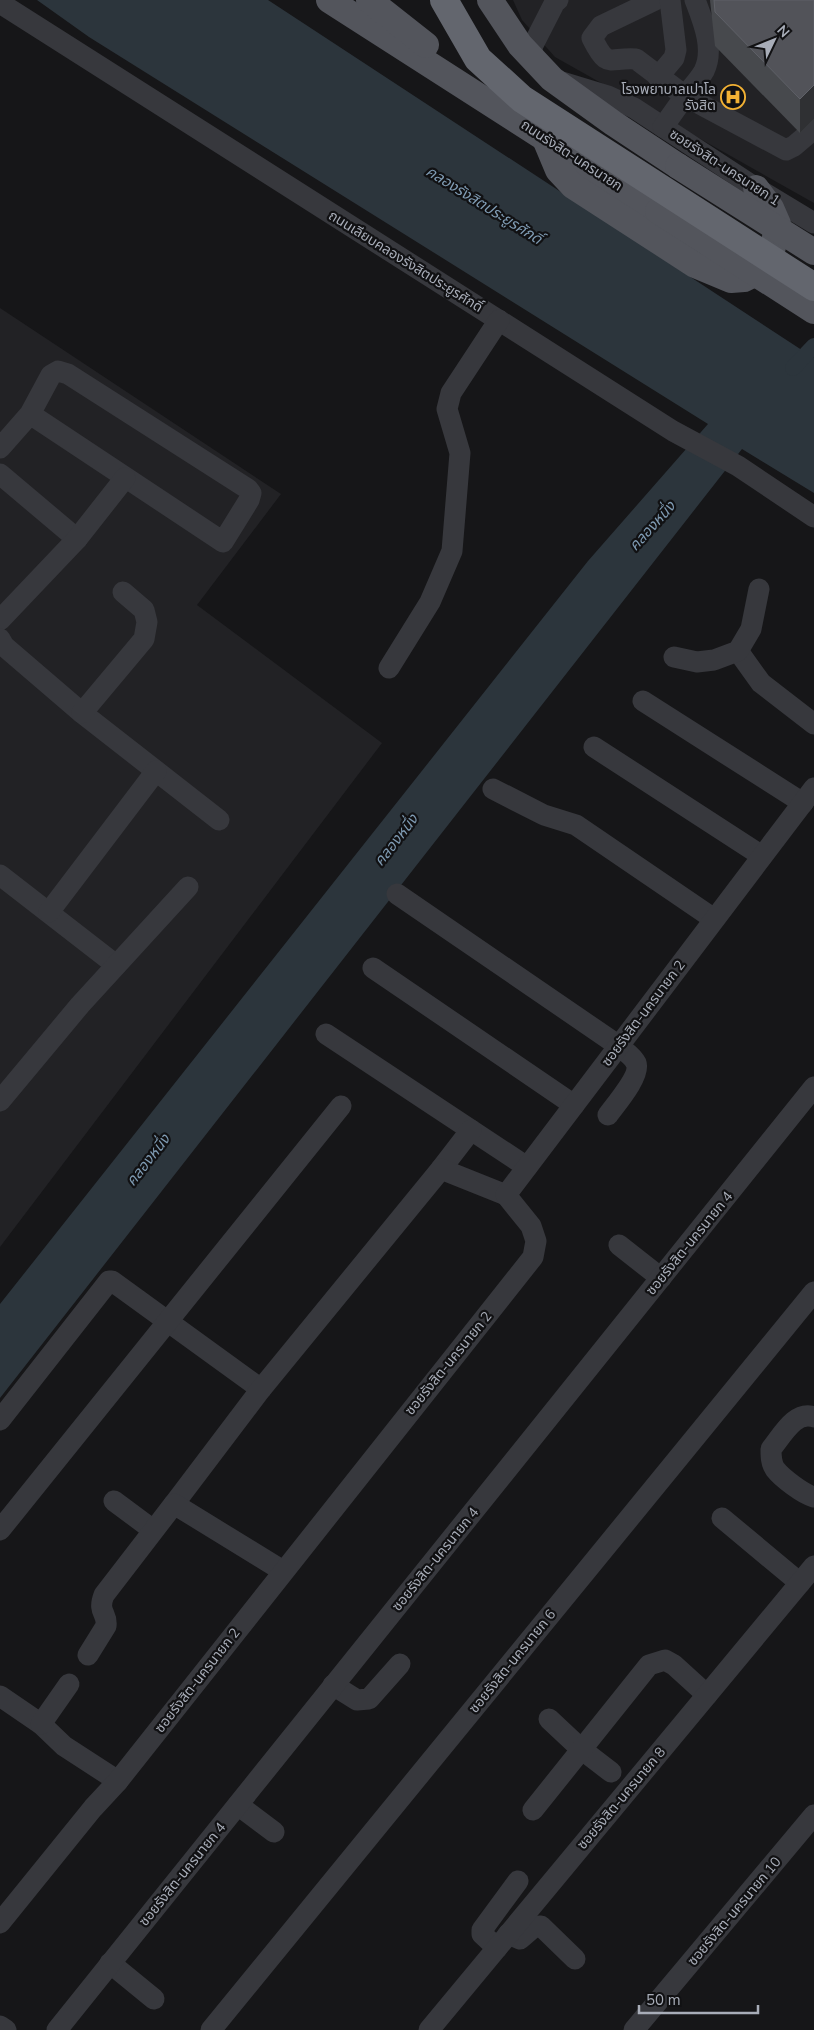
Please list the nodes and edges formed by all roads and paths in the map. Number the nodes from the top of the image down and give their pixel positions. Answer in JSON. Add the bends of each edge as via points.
{"nodes":[{"id":1,"x":330,"y":0,"type":"edge"},
{"id":2,"x":369,"y":0,"type":"edge"},
{"id":3,"x":444,"y":0,"type":"edge"},
{"id":4,"x":490,"y":0,"type":"edge"},
{"id":5,"x":655,"y":0,"type":"edge"},
{"id":6,"x":670,"y":0,"type":"edge"},
{"id":7,"x":695,"y":0,"type":"edge"},
{"id":8,"x":554,"y":1,"type":"edge"},
{"id":9,"x":0,"y":3,"type":"edge"},
{"id":10,"x":533,"y":58,"type":"junction"},
{"id":11,"x":658,"y":77,"type":"junction"},
{"id":12,"x":552,"y":79,"type":"junction"},
{"id":13,"x":685,"y":96,"type":"junction"},
{"id":14,"x":520,"y":122,"type":"junction"},
{"id":15,"x":662,"y":127,"type":"junction"},
{"id":16,"x":814,"y":129,"type":"edge"},
{"id":17,"x":545,"y":139,"type":"junction"},
{"id":18,"x":756,"y":188,"type":"junction"},
{"id":19,"x":814,"y":223,"type":"edge"},
{"id":20,"x":814,"y":252,"type":"edge"},
{"id":21,"x":814,"y":287,"type":"edge"},
{"id":22,"x":814,"y":311,"type":"edge"},
{"id":23,"x":500,"y":320,"type":"junction"},
{"id":24,"x":30,"y":414,"type":"junction"},
{"id":25,"x":0,"y":448,"type":"edge"},
{"id":26,"x":0,"y":474,"type":"edge"},
{"id":27,"x":125,"y":478,"type":"junction"},
{"id":28,"x":814,"y":517,"type":"edge"},
{"id":29,"x":77,"y":539,"type":"junction"},
{"id":30,"x":759,"y":589,"type":"dead end"},
{"id":31,"x":123,"y":592,"type":"dead end"},
{"id":32,"x":0,"y":620,"type":"edge"},
{"id":33,"x":0,"y":639,"type":"edge"},
{"id":34,"x":738,"y":651,"type":"junction"},
{"id":35,"x":674,"y":657,"type":"dead end"},
{"id":36,"x":389,"y":668,"type":"dead end"},
{"id":37,"x":643,"y":701,"type":"dead end"},
{"id":38,"x":82,"y":713,"type":"junction"},
{"id":39,"x":814,"y":724,"type":"edge"},
{"id":40,"x":594,"y":747,"type":"dead end"},
{"id":41,"x":156,"y":771,"type":"junction"},
{"id":42,"x":493,"y":789,"type":"dead end"},
{"id":43,"x":808,"y":796,"type":"edge"},
{"id":44,"x":219,"y":820,"type":"dead end"},
{"id":45,"x":762,"y":856,"type":"junction"},
{"id":46,"x":0,"y":875,"type":"edge"},
{"id":47,"x":188,"y":887,"type":"dead end"},
{"id":48,"x":397,"y":894,"type":"dead end"},
{"id":49,"x":49,"y":912,"type":"junction"},
{"id":50,"x":714,"y":919,"type":"junction"},
{"id":51,"x":116,"y":965,"type":"junction"},
{"id":52,"x":373,"y":968,"type":"dead end"},
{"id":53,"x":326,"y":1034,"type":"dead end"},
{"id":54,"x":619,"y":1046,"type":"junction"},
{"id":55,"x":814,"y":1087,"type":"edge"},
{"id":56,"x":0,"y":1101,"type":"edge"},
{"id":57,"x":574,"y":1105,"type":"junction"},
{"id":58,"x":341,"y":1106,"type":"dead end"},
{"id":59,"x":608,"y":1115,"type":"dead end"},
{"id":60,"x":471,"y":1130,"type":"junction"},
{"id":61,"x":527,"y":1167,"type":"junction"},
{"id":62,"x":441,"y":1169,"type":"junction"},
{"id":63,"x":506,"y":1195,"type":"junction"},
{"id":64,"x":619,"y":1245,"type":"dead end"},
{"id":65,"x":661,"y":1278,"type":"junction"},
{"id":66,"x":814,"y":1292,"type":"edge"},
{"id":67,"x":168,"y":1320,"type":"junction"},
{"id":68,"x":261,"y":1389,"type":"junction"},
{"id":69,"x":814,"y":1417,"type":"edge"},
{"id":70,"x":0,"y":1420,"type":"edge"},
{"id":71,"x":814,"y":1497,"type":"edge"},
{"id":72,"x":114,"y":1501,"type":"dead end"},
{"id":73,"x":174,"y":1504,"type":"junction"},
{"id":74,"x":722,"y":1518,"type":"dead end"},
{"id":75,"x":0,"y":1530,"type":"edge"},
{"id":76,"x":154,"y":1530,"type":"junction"},
{"id":77,"x":814,"y":1566,"type":"edge"},
{"id":78,"x":282,"y":1571,"type":"junction"},
{"id":79,"x":800,"y":1583,"type":"junction"},
{"id":80,"x":88,"y":1655,"type":"dead end"},
{"id":81,"x":400,"y":1664,"type":"dead end"},
{"id":82,"x":69,"y":1684,"type":"dead end"},
{"id":83,"x":334,"y":1685,"type":"junction"},
{"id":84,"x":0,"y":1696,"type":"edge"},
{"id":85,"x":706,"y":1696,"type":"junction"},
{"id":86,"x":549,"y":1718,"type":"dead end"},
{"id":87,"x":41,"y":1724,"type":"junction"},
{"id":88,"x":581,"y":1749,"type":"junction"},
{"id":89,"x":611,"y":1772,"type":"dead end"},
{"id":90,"x":118,"y":1781,"type":"junction"},
{"id":91,"x":238,"y":1805,"type":"junction"},
{"id":92,"x":533,"y":1810,"type":"dead end"},
{"id":93,"x":814,"y":1815,"type":"edge"},
{"id":94,"x":274,"y":1832,"type":"dead end"},
{"id":95,"x":518,"y":1881,"type":"dead end"},
{"id":96,"x":0,"y":1923,"type":"edge"},
{"id":97,"x":502,"y":1941,"type":"junction"},
{"id":98,"x":575,"y":1958,"type":"dead end"},
{"id":99,"x":110,"y":1963,"type":"junction"},
{"id":100,"x":154,"y":1999,"type":"dead end"},
{"id":101,"x":0,"y":2026,"type":"edge"},
{"id":102,"x":6,"y":2030,"type":"edge"},
{"id":103,"x":57,"y":2030,"type":"edge"},
{"id":104,"x":211,"y":2030,"type":"edge"},
{"id":105,"x":429,"y":2030,"type":"edge"},
{"id":106,"x":634,"y":2030,"type":"edge"}],
"edges":[{"from":1,"to":14,"type":"main road","name":"ถนนรังสิต-นครนายก"},
{"from":2,"to":14,"type":"main road"},
{"from":3,"to":21,"type":"highway","bridge":true,"via":[[478,59],[522,99]]},
{"from":4,"to":10,"type":"main road","via":[[520,45]]},
{"from":5,"to":11,"type":"street","via":[[601,26],[592,38],[606,60],[636,59]]},
{"from":6,"to":11,"type":"street","via":[[676,50],[674,58]]},
{"from":7,"to":13,"type":"street","via":[[704,24],[709,55],[704,72]]},
{"from":8,"to":10,"type":"street","via":[[532,47]]},
{"from":9,"to":23,"type":"street","name":"ถนนเลียบคลองรังสิตประยูรศักดิ์"},
{"from":10,"to":12,"type":"main road"},
{"from":11,"to":13,"type":"street"},
{"from":12,"to":15,"type":"street","name":"ซอยรังสิต-นครนายก 1","via":[[608,96],[634,108]]},
{"from":12,"to":20,"type":"main road","bridge":true,"via":[[678,166]]},
{"from":13,"to":15,"type":"street"},
{"from":13,"to":16,"type":"street","via":[[786,150]]},
{"from":14,"to":17,"type":"main road","name":"ถนนรังสิต-นครนายก"},
{"from":15,"to":18,"type":"street","name":"ซอยรังสิต-นครนายก 1"},
{"from":17,"to":18,"type":"main road","via":[[558,170],[573,186],[695,265],[730,280],[744,279],[756,273],[772,251],[778,224]]},
{"from":17,"to":22,"type":"main road","name":"ถนนรังสิต-นครนายก","bridge":true},
{"from":18,"to":19,"type":"street","name":"ซอยรังสิต-นครนายก 1"},
{"from":23,"to":28,"type":"street","name":"ถนนเลียบคลองรังสิตประยูรศักดิ์","via":[[673,431],[738,466]]},
{"from":23,"to":36,"type":"street","via":[[451,394],[447,409],[460,453],[452,550],[430,602]]},
{"from":24,"to":25,"type":"street"},
{"from":24,"to":27,"type":"street"},
{"from":24,"to":27,"type":"street","via":[[51,376],[58,371],[68,374],[251,493],[223,542]]},
{"from":26,"to":29,"type":"street"},
{"from":27,"to":29,"type":"street"},
{"from":29,"to":32,"type":"street"},
{"from":30,"to":34,"type":"street","via":[[751,629]]},
{"from":31,"to":38,"type":"street","via":[[144,610],[148,622],[144,639]]},
{"from":33,"to":38,"type":"street","via":[[4,646]]},
{"from":34,"to":35,"type":"street","via":[[714,660],[696,662]]},
{"from":34,"to":39,"type":"street","via":[[761,683]]},
{"from":37,"to":43,"type":"street"},
{"from":38,"to":41,"type":"street"},
{"from":40,"to":45,"type":"street"},
{"from":41,"to":44,"type":"street"},
{"from":41,"to":49,"type":"street"},
{"from":42,"to":50,"type":"street","via":[[544,815],[576,825]]},
{"from":43,"to":45,"type":"street","name":"ซอยรังสิต-นครนายก 2"},
{"from":45,"to":50,"type":"street","name":"ซอยรังสิต-นครนายก 2"},
{"from":46,"to":49,"type":"street"},
{"from":47,"to":51,"type":"street"},
{"from":48,"to":54,"type":"street"},
{"from":49,"to":51,"type":"street"},
{"from":50,"to":54,"type":"street","name":"ซอยรังสิต-นครนายก 2"},
{"from":51,"to":56,"type":"street"},
{"from":52,"to":57,"type":"street"},
{"from":53,"to":60,"type":"street"},
{"from":54,"to":57,"type":"street","name":"ซอยรังสิต-นครนายก 2"},
{"from":54,"to":59,"type":"street","via":[[637,1065],[636,1075]]},
{"from":55,"to":65,"type":"street","name":"ซอยรังสิต-นครนายก 4"},
{"from":57,"to":61,"type":"street","name":"ซอยรังสิต-นครนายก 2"},
{"from":58,"to":67,"type":"street"},
{"from":60,"to":61,"type":"street"},
{"from":60,"to":62,"type":"street"},
{"from":61,"to":63,"type":"street","name":"ซอยรังสิต-นครนายก 2"},
{"from":62,"to":63,"type":"street"},
{"from":62,"to":68,"type":"street"},
{"from":63,"to":78,"type":"street","name":"ซอยรังสิต-นครนายก 2","via":[[531,1226],[536,1241],[533,1256]]},
{"from":64,"to":65,"type":"street"},
{"from":65,"to":83,"type":"street","name":"ซอยรังสิต-นครนายก 4"},
{"from":66,"to":104,"type":"street","name":"ซอยรังสิต-นครนายก 6"},
{"from":67,"to":68,"type":"street"},
{"from":67,"to":70,"type":"street","via":[[112,1281],[106,1282]]},
{"from":67,"to":75,"type":"street"},
{"from":68,"to":73,"type":"street"},
{"from":69,"to":71,"type":"street","via":[[807,1414],[796,1418],[771,1449],[776,1469],[805,1494]]},
{"from":72,"to":76,"type":"street"},
{"from":73,"to":76,"type":"street"},
{"from":73,"to":78,"type":"street"},
{"from":74,"to":79,"type":"street"},
{"from":76,"to":80,"type":"street","via":[[104,1595],[101,1611],[107,1621],[106,1626]]},
{"from":77,"to":79,"type":"street","name":"ซอยรังสิต-นครนายก 8"},
{"from":78,"to":90,"type":"street","name":"ซอยรังสิต-นครนายก 2"},
{"from":79,"to":85,"type":"street","name":"ซอยรังสิต-นครนายก 8"},
{"from":81,"to":83,"type":"street","via":[[369,1699],[357,1700]]},
{"from":82,"to":87,"type":"street"},
{"from":83,"to":91,"type":"street","name":"ซอยรังสิต-นครนายก 4"},
{"from":84,"to":87,"type":"street"},
{"from":85,"to":88,"type":"street","via":[[665,1660],[649,1665]]},
{"from":85,"to":97,"type":"street","name":"ซอยรังสิต-นครนายก 8"},
{"from":86,"to":88,"type":"street"},
{"from":87,"to":90,"type":"street","via":[[64,1746]]},
{"from":88,"to":89,"type":"street"},
{"from":88,"to":92,"type":"street"},
{"from":90,"to":96,"type":"street","name":"ซอยรังสิต-นครนายก 2"},
{"from":91,"to":94,"type":"street"},
{"from":91,"to":99,"type":"street","name":"ซอยรังสิต-นครนายก 4"},
{"from":93,"to":106,"type":"street","name":"ซอยรังสิต-นครนายก 10"},
{"from":95,"to":97,"type":"street","via":[[482,1930],[482,1934]]},
{"from":97,"to":98,"type":"street","via":[[520,1939],[534,1926],[541,1926]]},
{"from":97,"to":105,"type":"street","name":"ซอยรังสิต-นครนายก 8"},
{"from":99,"to":100,"type":"street"},
{"from":99,"to":103,"type":"street","name":"ซอยรังสิต-นครนายก 4"},
{"from":101,"to":102,"type":"street"}]}
